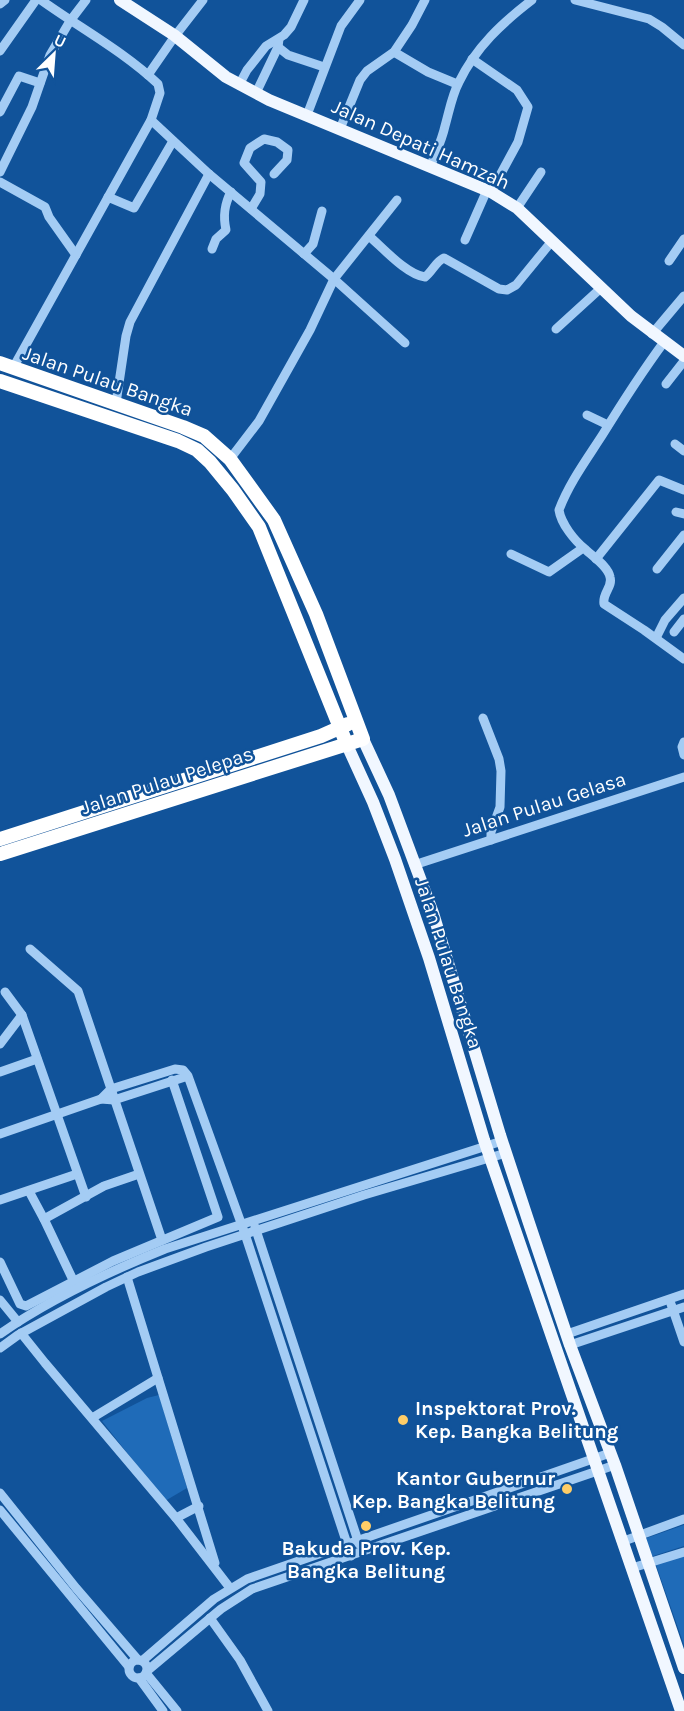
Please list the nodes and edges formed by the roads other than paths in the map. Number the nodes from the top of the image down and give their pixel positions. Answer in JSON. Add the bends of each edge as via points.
{"nodes":[{"id":1,"x":5,"y":0,"type":"edge"},
{"id":2,"x":36,"y":0,"type":"edge"},
{"id":3,"x":41,"y":0,"type":"edge"},
{"id":4,"x":86,"y":0,"type":"edge"},
{"id":5,"x":120,"y":0,"type":"edge"},
{"id":6,"x":360,"y":0,"type":"edge"},
{"id":7,"x":425,"y":0,"type":"edge"},
{"id":8,"x":532,"y":0,"type":"edge"},
{"id":9,"x":574,"y":0,"type":"edge"},
{"id":10,"x":303,"y":1,"type":"edge"},
{"id":11,"x":199,"y":2,"type":"edge"},
{"id":12,"x":0,"y":4,"type":"edge"},
{"id":13,"x":70,"y":21,"type":"junction"},
{"id":14,"x":175,"y":36,"type":"junction"},
{"id":15,"x":278,"y":43,"type":"junction"},
{"id":16,"x":684,"y":45,"type":"edge"},
{"id":17,"x":0,"y":51,"type":"edge"},
{"id":18,"x":394,"y":52,"type":"junction"},
{"id":19,"x":472,"y":59,"type":"junction"},
{"id":20,"x":324,"y":67,"type":"junction"},
{"id":21,"x":148,"y":75,"type":"junction"},
{"id":22,"x":40,"y":83,"type":"junction"},
{"id":23,"x":457,"y":84,"type":"junction"},
{"id":24,"x":239,"y":85,"type":"junction"},
{"id":25,"x":256,"y":93,"type":"junction"},
{"id":26,"x":0,"y":112,"type":"edge"},
{"id":27,"x":307,"y":115,"type":"junction"},
{"id":28,"x":151,"y":120,"type":"junction"},
{"id":29,"x":340,"y":129,"type":"junction"},
{"id":30,"x":173,"y":141,"type":"junction"},
{"id":31,"x":3,"y":154,"type":"edge"},
{"id":32,"x":431,"y":165,"type":"junction"},
{"id":33,"x":0,"y":171,"type":"edge"},
{"id":34,"x":541,"y":172,"type":"dead end"},
{"id":35,"x":209,"y":174,"type":"junction"},
{"id":36,"x":274,"y":174,"type":"dead end"},
{"id":37,"x":0,"y":182,"type":"edge"},
{"id":38,"x":489,"y":191,"type":"junction"},
{"id":39,"x":231,"y":192,"type":"junction"},
{"id":40,"x":108,"y":198,"type":"junction"},
{"id":41,"x":397,"y":200,"type":"dead end"},
{"id":42,"x":517,"y":208,"type":"junction"},
{"id":43,"x":251,"y":209,"type":"junction"},
{"id":44,"x":322,"y":211,"type":"dead end"},
{"id":45,"x":369,"y":236,"type":"junction"},
{"id":46,"x":684,"y":239,"type":"edge"},
{"id":47,"x":465,"y":240,"type":"dead end"},
{"id":48,"x":552,"y":241,"type":"junction"},
{"id":49,"x":212,"y":249,"type":"dead end"},
{"id":50,"x":304,"y":254,"type":"junction"},
{"id":51,"x":76,"y":255,"type":"junction"},
{"id":52,"x":669,"y":261,"type":"dead end"},
{"id":53,"x":334,"y":279,"type":"junction"},
{"id":54,"x":601,"y":288,"type":"junction"},
{"id":55,"x":684,"y":296,"type":"edge"},
{"id":56,"x":556,"y":329,"type":"dead end"},
{"id":57,"x":652,"y":334,"type":"junction"},
{"id":58,"x":664,"y":342,"type":"junction"},
{"id":59,"x":405,"y":343,"type":"dead end"},
{"id":60,"x":684,"y":356,"type":"edge"},
{"id":61,"x":684,"y":361,"type":"edge"},
{"id":62,"x":6,"y":365,"type":"edge"},
{"id":63,"x":39,"y":376,"type":"junction"},
{"id":64,"x":0,"y":381,"type":"edge"},
{"id":65,"x":666,"y":384,"type":"dead end"},
{"id":66,"x":33,"y":392,"type":"junction"},
{"id":67,"x":116,"y":402,"type":"junction"},
{"id":68,"x":587,"y":415,"type":"dead end"},
{"id":69,"x":608,"y":425,"type":"junction"},
{"id":70,"x":675,"y":444,"type":"dead end"},
{"id":71,"x":684,"y":452,"type":"edge"},
{"id":72,"x":230,"y":459,"type":"junction"},
{"id":73,"x":684,"y":490,"type":"edge"},
{"id":74,"x":682,"y":540,"type":"edge"},
{"id":75,"x":583,"y":548,"type":"junction"},
{"id":76,"x":511,"y":554,"type":"dead end"},
{"id":77,"x":596,"y":559,"type":"junction"},
{"id":78,"x":657,"y":569,"type":"dead end"},
{"id":79,"x":684,"y":598,"type":"edge"},
{"id":80,"x":684,"y":619,"type":"edge"},
{"id":81,"x":674,"y":632,"type":"dead end"},
{"id":82,"x":656,"y":639,"type":"junction"},
{"id":83,"x":684,"y":659,"type":"edge"},
{"id":84,"x":483,"y":718,"type":"dead end"},
{"id":85,"x":356,"y":720,"type":"junction"},
{"id":86,"x":341,"y":727,"type":"junction"},
{"id":87,"x":363,"y":739,"type":"junction"},
{"id":88,"x":684,"y":742,"type":"edge"},
{"id":89,"x":347,"y":745,"type":"junction"},
{"id":90,"x":684,"y":755,"type":"edge"},
{"id":91,"x":684,"y":777,"type":"edge"},
{"id":92,"x":0,"y":839,"type":"edge"},
{"id":93,"x":491,"y":840,"type":"junction"},
{"id":94,"x":0,"y":854,"type":"edge"},
{"id":95,"x":414,"y":865,"type":"junction"},
{"id":96,"x":30,"y":949,"type":"dead end"},
{"id":97,"x":5,"y":992,"type":"dead end"},
{"id":98,"x":22,"y":1015,"type":"junction"},
{"id":99,"x":0,"y":1044,"type":"edge"},
{"id":100,"x":38,"y":1059,"type":"junction"},
{"id":101,"x":0,"y":1072,"type":"edge"},
{"id":102,"x":188,"y":1076,"type":"junction"},
{"id":103,"x":172,"y":1080,"type":"junction"},
{"id":104,"x":111,"y":1089,"type":"junction"},
{"id":105,"x":101,"y":1099,"type":"junction"},
{"id":106,"x":114,"y":1100,"type":"junction"},
{"id":107,"x":57,"y":1114,"type":"junction"},
{"id":108,"x":0,"y":1134,"type":"edge"},
{"id":109,"x":504,"y":1147,"type":"junction"},
{"id":110,"x":488,"y":1152,"type":"junction"},
{"id":111,"x":77,"y":1174,"type":"junction"},
{"id":112,"x":139,"y":1174,"type":"junction"},
{"id":113,"x":29,"y":1191,"type":"junction"},
{"id":114,"x":84,"y":1192,"type":"junction"},
{"id":115,"x":0,"y":1200,"type":"edge"},
{"id":116,"x":218,"y":1217,"type":"junction"},
{"id":117,"x":44,"y":1219,"type":"junction"},
{"id":118,"x":253,"y":1220,"type":"junction"},
{"id":119,"x":241,"y":1224,"type":"junction"},
{"id":120,"x":228,"y":1228,"type":"junction"},
{"id":121,"x":256,"y":1230,"type":"junction"},
{"id":122,"x":245,"y":1234,"type":"junction"},
{"id":123,"x":162,"y":1240,"type":"junction"},
{"id":124,"x":0,"y":1262,"type":"edge"},
{"id":125,"x":127,"y":1277,"type":"junction"},
{"id":126,"x":73,"y":1280,"type":"junction"},
{"id":127,"x":684,"y":1296,"type":"edge"},
{"id":128,"x":670,"y":1299,"type":"junction"},
{"id":129,"x":0,"y":1300,"type":"edge"},
{"id":130,"x":684,"y":1306,"type":"edge"},
{"id":131,"x":673,"y":1310,"type":"junction"},
{"id":132,"x":18,"y":1322,"type":"junction"},
{"id":133,"x":21,"y":1333,"type":"junction"},
{"id":134,"x":0,"y":1334,"type":"edge"},
{"id":135,"x":568,"y":1340,"type":"junction"},
{"id":136,"x":684,"y":1342,"type":"edge"},
{"id":137,"x":0,"y":1348,"type":"edge"},
{"id":138,"x":158,"y":1378,"type":"junction"},
{"id":139,"x":92,"y":1418,"type":"junction"},
{"id":140,"x":613,"y":1459,"type":"junction"},
{"id":141,"x":596,"y":1465,"type":"junction"},
{"id":142,"x":0,"y":1493,"type":"edge"},
{"id":143,"x":199,"y":1506,"type":"junction"},
{"id":144,"x":0,"y":1510,"type":"edge"},
{"id":145,"x":176,"y":1518,"type":"junction"},
{"id":146,"x":684,"y":1519,"type":"edge"},
{"id":147,"x":638,"y":1536,"type":"junction"},
{"id":148,"x":357,"y":1541,"type":"junction"},
{"id":149,"x":624,"y":1541,"type":"junction"},
{"id":150,"x":347,"y":1544,"type":"junction"},
{"id":151,"x":361,"y":1552,"type":"junction"},
{"id":152,"x":684,"y":1552,"type":"edge"},
{"id":153,"x":351,"y":1556,"type":"junction"},
{"id":154,"x":648,"y":1563,"type":"junction"},
{"id":155,"x":632,"y":1568,"type":"junction"},
{"id":156,"x":218,"y":1571,"type":"junction"},
{"id":157,"x":230,"y":1588,"type":"junction"},
{"id":158,"x":210,"y":1618,"type":"junction"},
{"id":159,"x":140,"y":1661,"type":"junction"},
{"id":160,"x":129,"y":1666,"type":"junction"},
{"id":161,"x":684,"y":1668,"type":"edge"},
{"id":162,"x":144,"y":1674,"type":"junction"},
{"id":163,"x":163,"y":1711,"type":"edge"},
{"id":164,"x":177,"y":1711,"type":"edge"},
{"id":165,"x":268,"y":1711,"type":"edge"},
{"id":166,"x":681,"y":1711,"type":"edge"}],
"edges":[{"from":1,"to":12,"type":"street"},
{"from":2,"to":17,"type":"street"},
{"from":3,"to":13,"type":"street"},
{"from":4,"to":13,"type":"street"},
{"from":5,"to":14,"type":"main road","name":"Jalan Depati Hamzah"},
{"from":6,"to":20,"type":"street","via":[[341,26]]},
{"from":7,"to":18,"type":"street"},
{"from":8,"to":19,"type":"street","via":[[489,36]]},
{"from":9,"to":16,"type":"street","via":[[649,19]]},
{"from":10,"to":15,"type":"street"},
{"from":11,"to":14,"type":"street"},
{"from":13,"to":21,"type":"street","via":[[111,45]]},
{"from":13,"to":22,"type":"street","via":[[50,55]]},
{"from":14,"to":21,"type":"street"},
{"from":14,"to":24,"type":"main road","name":"Jalan Depati Hamzah"},
{"from":15,"to":20,"type":"street","via":[[288,55]]},
{"from":15,"to":24,"type":"street","via":[[266,46]]},
{"from":15,"to":25,"type":"street"},
{"from":18,"to":23,"type":"street"},
{"from":18,"to":29,"type":"street","via":[[360,80]]},
{"from":19,"to":23,"type":"street"},
{"from":19,"to":38,"type":"street","via":[[517,90],[528,107],[518,142]]},
{"from":20,"to":27,"type":"street"},
{"from":21,"to":28,"type":"street","via":[[158,84],[160,93]]},
{"from":22,"to":26,"type":"street","via":[[19,76]]},
{"from":22,"to":31,"type":"street","via":[[32,107]]},
{"from":23,"to":32,"type":"street"},
{"from":24,"to":25,"type":"main road","name":"Jalan Depati Hamzah"},
{"from":25,"to":27,"type":"main road","name":"Jalan Depati Hamzah"},
{"from":27,"to":29,"type":"main road","name":"Jalan Depati Hamzah"},
{"from":28,"to":30,"type":"street"},
{"from":28,"to":40,"type":"street"},
{"from":29,"to":32,"type":"main road","name":"Jalan Depati Hamzah"},
{"from":30,"to":35,"type":"street"},
{"from":30,"to":40,"type":"street","via":[[134,208]]},
{"from":31,"to":33,"type":"street"},
{"from":32,"to":38,"type":"main road","name":"Jalan Depati Hamzah"},
{"from":34,"to":42,"type":"street"},
{"from":35,"to":39,"type":"street"},
{"from":35,"to":67,"type":"street","via":[[130,322]]},
{"from":36,"to":43,"type":"street","via":[[287,160],[288,150],[264,139],[250,148],[244,163],[261,182],[260,194]]},
{"from":37,"to":51,"type":"street","via":[[43,205]]},
{"from":38,"to":42,"type":"main road","name":"Jalan Depati Hamzah"},
{"from":38,"to":47,"type":"street"},
{"from":39,"to":43,"type":"street"},
{"from":39,"to":49,"type":"street","via":[[225,206],[226,230]]},
{"from":40,"to":51,"type":"street"},
{"from":41,"to":45,"type":"street"},
{"from":42,"to":48,"type":"main road","name":"Jalan Depati Hamzah"},
{"from":43,"to":50,"type":"street"},
{"from":44,"to":50,"type":"street","via":[[314,244]]},
{"from":45,"to":48,"type":"street","via":[[421,277],[431,273],[444,258],[507,290],[516,285]]},
{"from":45,"to":53,"type":"street"},
{"from":46,"to":52,"type":"street"},
{"from":48,"to":54,"type":"main road","name":"Jalan Depati Hamzah"},
{"from":50,"to":53,"type":"street"},
{"from":51,"to":62,"type":"street"},
{"from":53,"to":59,"type":"street"},
{"from":53,"to":72,"type":"street","via":[[259,421]]},
{"from":54,"to":56,"type":"street"},
{"from":54,"to":57,"type":"main road","name":"Jalan Depati Hamzah"},
{"from":55,"to":57,"type":"street"},
{"from":57,"to":58,"type":"main road","name":"Jalan Depati Hamzah"},
{"from":58,"to":60,"type":"main road","name":"Jalan Depati Hamzah"},
{"from":58,"to":69,"type":"street"},
{"from":61,"to":65,"type":"street"},
{"from":62,"to":63,"type":"highway","name":"Jalan Pulau Bangka"},
{"from":63,"to":66,"type":"highway"},
{"from":63,"to":67,"type":"highway","name":"Jalan Pulau Bangka"},
{"from":64,"to":66,"type":"highway","name":"Jalan Pulau Bangka"},
{"from":66,"to":86,"type":"highway","name":"Jalan Pulau Bangka","via":[[178,441],[210,462],[259,527]]},
{"from":67,"to":72,"type":"highway","name":"Jalan Pulau Bangka","via":[[194,431]]},
{"from":68,"to":69,"type":"street"},
{"from":69,"to":75,"type":"street","via":[[559,510]]},
{"from":70,"to":71,"type":"street"},
{"from":72,"to":85,"type":"highway","name":"Jalan Pulau Bangka","via":[[274,520],[316,614]]},
{"from":73,"to":77,"type":"street","via":[[659,480]]},
{"from":74,"to":78,"type":"street"},
{"from":75,"to":76,"type":"street","via":[[549,572]]},
{"from":75,"to":77,"type":"street"},
{"from":77,"to":82,"type":"street","via":[[611,579],[603,596],[604,604]]},
{"from":79,"to":82,"type":"street","via":[[665,620]]},
{"from":80,"to":81,"type":"street"},
{"from":82,"to":83,"type":"street"},
{"from":84,"to":93,"type":"street","via":[[501,771],[500,807]]},
{"from":85,"to":86,"type":"highway","name":"Jalan Pulau Pelepas"},
{"from":85,"to":87,"type":"highway","name":"Jalan Pulau Bangka"},
{"from":86,"to":89,"type":"highway","name":"Jalan Pulau Bangka"},
{"from":86,"to":92,"type":"highway","name":"Jalan Pulau Pelepas"},
{"from":87,"to":89,"type":"highway","name":"Jalan Pulau Pelepas"},
{"from":87,"to":95,"type":"main road","name":"Jalan Pulau Bangka","via":[[389,795]]},
{"from":88,"to":90,"type":"street"},
{"from":89,"to":94,"type":"highway","name":"Jalan Pulau Pelepas"},
{"from":89,"to":110,"type":"main road","name":"Jalan Pulau Bangka","via":[[395,859]]},
{"from":91,"to":93,"type":"street","name":"Jalan Pulau Gelasa"},
{"from":93,"to":95,"type":"street","name":"Jalan Pulau Gelasa"},
{"from":95,"to":109,"type":"main road","name":"Jalan Pulau Bangka","via":[[433,913]]},
{"from":96,"to":104,"type":"street","via":[[78,991]]},
{"from":97,"to":98,"type":"street"},
{"from":98,"to":99,"type":"street"},
{"from":98,"to":100,"type":"street"},
{"from":100,"to":101,"type":"street"},
{"from":100,"to":107,"type":"street"},
{"from":102,"to":103,"type":"street"},
{"from":102,"to":104,"type":"street","via":[[175,1069]]},
{"from":102,"to":119,"type":"street"},
{"from":103,"to":106,"type":"street"},
{"from":103,"to":116,"type":"street"},
{"from":104,"to":105,"type":"street"},
{"from":104,"to":106,"type":"street"},
{"from":105,"to":106,"type":"street"},
{"from":105,"to":107,"type":"street"},
{"from":106,"to":112,"type":"street"},
{"from":107,"to":108,"type":"street"},
{"from":107,"to":111,"type":"street"},
{"from":109,"to":110,"type":"street"},
{"from":109,"to":135,"type":"main road","name":"Jalan Pulau Bangka"},
{"from":110,"to":118,"type":"street"},
{"from":110,"to":121,"type":"street"},
{"from":110,"to":141,"type":"main road","name":"Jalan Pulau Bangka"},
{"from":111,"to":113,"type":"street"},
{"from":111,"to":114,"type":"street"},
{"from":112,"to":114,"type":"street"},
{"from":112,"to":123,"type":"street"},
{"from":113,"to":115,"type":"street"},
{"from":113,"to":117,"type":"street"},
{"from":114,"to":117,"type":"street"},
{"from":116,"to":120,"type":"street"},
{"from":116,"to":123,"type":"street"},
{"from":117,"to":126,"type":"street"},
{"from":118,"to":119,"type":"street"},
{"from":118,"to":121,"type":"street"},
{"from":119,"to":120,"type":"street"},
{"from":119,"to":122,"type":"street"},
{"from":120,"to":132,"type":"street","via":[[133,1261]]},
{"from":121,"to":122,"type":"street"},
{"from":121,"to":148,"type":"street"},
{"from":122,"to":125,"type":"street"},
{"from":122,"to":150,"type":"street"},
{"from":123,"to":126,"type":"street"},
{"from":124,"to":126,"type":"street","via":[[22,1306]]},
{"from":125,"to":133,"type":"street"},
{"from":125,"to":138,"type":"street"},
{"from":127,"to":128,"type":"street"},
{"from":128,"to":131,"type":"street"},
{"from":128,"to":135,"type":"street"},
{"from":129,"to":132,"type":"street"},
{"from":130,"to":131,"type":"street"},
{"from":131,"to":135,"type":"street"},
{"from":131,"to":136,"type":"street"},
{"from":132,"to":134,"type":"street"},
{"from":133,"to":137,"type":"street"},
{"from":133,"to":139,"type":"street"},
{"from":135,"to":140,"type":"main road","name":"Jalan Pulau Bangka"},
{"from":138,"to":139,"type":"street"},
{"from":138,"to":143,"type":"street"},
{"from":139,"to":145,"type":"street"},
{"from":140,"to":141,"type":"street"},
{"from":140,"to":147,"type":"main road","name":"Jalan Pulau Bangka"},
{"from":141,"to":148,"type":"street"},
{"from":141,"to":149,"type":"main road","name":"Jalan Pulau Bangka"},
{"from":141,"to":151,"type":"street"},
{"from":142,"to":159,"type":"street"},
{"from":143,"to":145,"type":"street"},
{"from":143,"to":156,"type":"street"},
{"from":144,"to":160,"type":"street"},
{"from":145,"to":156,"type":"street"},
{"from":146,"to":147,"type":"street"},
{"from":147,"to":149,"type":"street"},
{"from":147,"to":154,"type":"main road","name":"Jalan Pulau Bangka"},
{"from":148,"to":150,"type":"street"},
{"from":148,"to":151,"type":"street"},
{"from":149,"to":155,"type":"main road","name":"Jalan Pulau Bangka"},
{"from":150,"to":153,"type":"street"},
{"from":150,"to":157,"type":"street"},
{"from":151,"to":153,"type":"street"},
{"from":152,"to":154,"type":"street"},
{"from":153,"to":158,"type":"street","via":[[252,1589]]},
{"from":154,"to":155,"type":"street"},
{"from":154,"to":161,"type":"main road","name":"Jalan Pulau Bangka"},
{"from":155,"to":166,"type":"main road","name":"Jalan Pulau Bangka"},
{"from":156,"to":157,"type":"street"},
{"from":157,"to":159,"type":"street"},
{"from":158,"to":162,"type":"street"},
{"from":158,"to":165,"type":"street","via":[[240,1660]]},
{"from":159,"to":160,"type":"street"},
{"from":159,"to":162,"type":"street","via":[[146,1665]]},
{"from":160,"to":162,"type":"street","via":[[131,1675]]},
{"from":162,"to":163,"type":"street"},
{"from":162,"to":164,"type":"street"}]}
